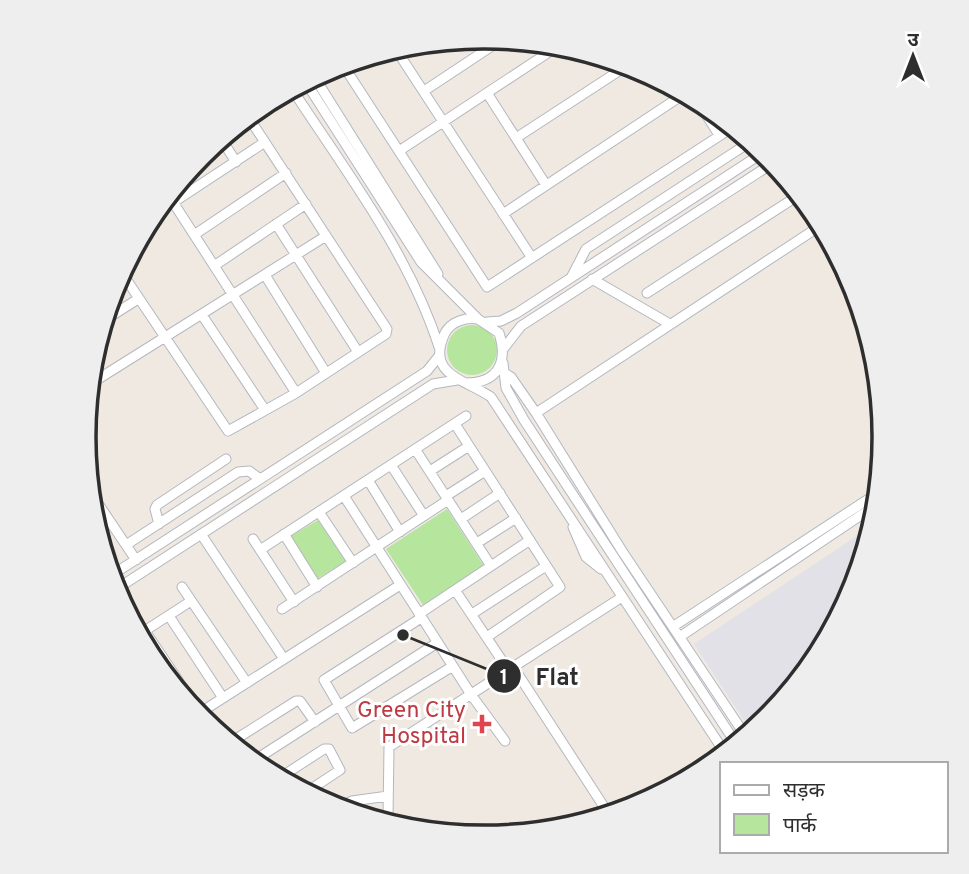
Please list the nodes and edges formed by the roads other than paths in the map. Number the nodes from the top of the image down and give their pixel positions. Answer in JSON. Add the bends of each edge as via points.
{"nodes":[{"id":1,"x":487,"y":49,"type":"edge"},
{"id":2,"x":546,"y":54,"type":"edge"},
{"id":3,"x":402,"y":58,"type":"edge"},
{"id":4,"x":616,"y":73,"type":"edge"},
{"id":5,"x":349,"y":74,"type":"edge"},
{"id":6,"x":320,"y":86,"type":"edge"},
{"id":7,"x":311,"y":90,"type":"edge"},
{"id":8,"x":424,"y":92,"type":"junction"},
{"id":9,"x":487,"y":93,"type":"junction"},
{"id":10,"x":297,"y":97,"type":"edge"},
{"id":11,"x":676,"y":100,"type":"edge"},
{"id":12,"x":443,"y":122,"type":"junction"},
{"id":13,"x":711,"y":122,"type":"edge"},
{"id":14,"x":254,"y":125,"type":"edge"},
{"id":15,"x":725,"y":132,"type":"edge"},
{"id":16,"x":719,"y":135,"type":"junction"},
{"id":17,"x":516,"y":138,"type":"junction"},
{"id":18,"x":265,"y":142,"type":"junction"},
{"id":19,"x":227,"y":147,"type":"edge"},
{"id":20,"x":742,"y":147,"type":"edge"},
{"id":21,"x":399,"y":151,"type":"junction"},
{"id":22,"x":754,"y":158,"type":"edge"},
{"id":23,"x":236,"y":162,"type":"junction"},
{"id":24,"x":764,"y":169,"type":"edge"},
{"id":25,"x":286,"y":173,"type":"junction"},
{"id":26,"x":546,"y":186,"type":"junction"},
{"id":27,"x":181,"y":196,"type":"edge"},
{"id":28,"x":791,"y":200,"type":"edge"},
{"id":29,"x":175,"y":204,"type":"edge"},
{"id":30,"x":306,"y":204,"type":"junction"},
{"id":31,"x":503,"y":214,"type":"junction"},
{"id":32,"x":276,"y":224,"type":"junction"},
{"id":33,"x":813,"y":231,"type":"edge"},
{"id":34,"x":194,"y":235,"type":"junction"},
{"id":35,"x":326,"y":236,"type":"junction"},
{"id":36,"x":296,"y":255,"type":"junction"},
{"id":37,"x":532,"y":258,"type":"junction"},
{"id":38,"x":214,"y":266,"type":"junction"},
{"id":39,"x":265,"y":275,"type":"junction"},
{"id":40,"x":572,"y":276,"type":"junction"},
{"id":41,"x":592,"y":279,"type":"junction"},
{"id":42,"x":128,"y":284,"type":"edge"},
{"id":43,"x":450,"y":293,"type":"junction"},
{"id":44,"x":647,"y":293,"type":"dead end"},
{"id":45,"x":233,"y":296,"type":"junction"},
{"id":46,"x":138,"y":299,"type":"junction"},
{"id":47,"x":117,"y":311,"type":"edge"},
{"id":48,"x":202,"y":315,"type":"junction"},
{"id":49,"x":482,"y":320,"type":"junction"},
{"id":50,"x":668,"y":323,"type":"junction"},
{"id":51,"x":166,"y":337,"type":"junction"},
{"id":52,"x":358,"y":352,"type":"junction"},
{"id":53,"x":439,"y":352,"type":"junction"},
{"id":54,"x":504,"y":353,"type":"junction"},
{"id":55,"x":503,"y":372,"type":"junction"},
{"id":56,"x":326,"y":373,"type":"junction"},
{"id":57,"x":101,"y":378,"type":"edge"},
{"id":58,"x":462,"y":381,"type":"junction"},
{"id":59,"x":296,"y":393,"type":"junction"},
{"id":60,"x":265,"y":410,"type":"junction"},
{"id":61,"x":536,"y":412,"type":"junction"},
{"id":62,"x":466,"y":416,"type":"dead end"},
{"id":63,"x":455,"y":424,"type":"junction"},
{"id":64,"x":469,"y":446,"type":"junction"},
{"id":65,"x":415,"y":449,"type":"junction"},
{"id":66,"x":226,"y":459,"type":"dead end"},
{"id":67,"x":391,"y":465,"type":"junction"},
{"id":68,"x":430,"y":471,"type":"junction"},
{"id":69,"x":485,"y":471,"type":"junction"},
{"id":70,"x":260,"y":479,"type":"junction"},
{"id":71,"x":368,"y":480,"type":"junction"},
{"id":72,"x":500,"y":493,"type":"junction"},
{"id":73,"x":344,"y":496,"type":"junction"},
{"id":74,"x":447,"y":498,"type":"junction"},
{"id":75,"x":867,"y":500,"type":"edge"},
{"id":76,"x":104,"y":512,"type":"edge"},
{"id":77,"x":319,"y":512,"type":"junction"},
{"id":78,"x":865,"y":512,"type":"edge"},
{"id":79,"x":424,"y":516,"type":"junction"},
{"id":80,"x":461,"y":519,"type":"junction"},
{"id":81,"x":516,"y":519,"type":"junction"},
{"id":82,"x":159,"y":524,"type":"junction"},
{"id":83,"x":400,"y":532,"type":"junction"},
{"id":84,"x":201,"y":534,"type":"junction"},
{"id":85,"x":284,"y":534,"type":"junction"},
{"id":86,"x":253,"y":539,"type":"dead end"},
{"id":87,"x":530,"y":540,"type":"junction"},
{"id":88,"x":477,"y":543,"type":"junction"},
{"id":89,"x":126,"y":545,"type":"junction"},
{"id":90,"x":377,"y":548,"type":"junction"},
{"id":91,"x":260,"y":550,"type":"junction"},
{"id":92,"x":136,"y":560,"type":"junction"},
{"id":93,"x":353,"y":563,"type":"junction"},
{"id":94,"x":491,"y":566,"type":"junction"},
{"id":95,"x":547,"y":566,"type":"junction"},
{"id":96,"x":120,"y":570,"type":"edge"},
{"id":97,"x":125,"y":583,"type":"edge"},
{"id":98,"x":400,"y":585,"type":"junction"},
{"id":99,"x":182,"y":587,"type":"dead end"},
{"id":100,"x":317,"y":587,"type":"junction"},
{"id":101,"x":455,"y":590,"type":"junction"},
{"id":102,"x":622,"y":597,"type":"junction"},
{"id":103,"x":191,"y":601,"type":"junction"},
{"id":104,"x":294,"y":601,"type":"junction"},
{"id":105,"x":282,"y":609,"type":"dead end"},
{"id":106,"x":472,"y":614,"type":"junction"},
{"id":107,"x":169,"y":616,"type":"junction"},
{"id":108,"x":420,"y":616,"type":"junction"},
{"id":109,"x":674,"y":626,"type":"junction"},
{"id":110,"x":147,"y":630,"type":"edge"},
{"id":111,"x":681,"y":636,"type":"junction"},
{"id":112,"x":487,"y":638,"type":"junction"},
{"id":113,"x":437,"y":643,"type":"junction"},
{"id":114,"x":284,"y":659,"type":"junction"},
{"id":115,"x":453,"y":666,"type":"junction"},
{"id":116,"x":511,"y":670,"type":"junction"},
{"id":117,"x":247,"y":683,"type":"junction"},
{"id":118,"x":472,"y":696,"type":"junction"},
{"id":119,"x":223,"y":698,"type":"junction"},
{"id":120,"x":338,"y":706,"type":"junction"},
{"id":121,"x":207,"y":708,"type":"edge"},
{"id":122,"x":315,"y":722,"type":"junction"},
{"id":123,"x":741,"y":728,"type":"edge"},
{"id":124,"x":731,"y":736,"type":"edge"},
{"id":125,"x":239,"y":737,"type":"edge"},
{"id":126,"x":505,"y":741,"type":"dead end"},
{"id":127,"x":720,"y":746,"type":"edge"},
{"id":128,"x":262,"y":755,"type":"edge"},
{"id":129,"x":289,"y":772,"type":"edge"},
{"id":130,"x":315,"y":786,"type":"edge"},
{"id":131,"x":388,"y":796,"type":"junction"},
{"id":132,"x":358,"y":803,"type":"edge"},
{"id":133,"x":603,"y":806,"type":"edge"},
{"id":134,"x":388,"y":813,"type":"edge"}],
"edges":[{"from":1,"to":8,"type":"street"},
{"from":2,"to":9,"type":"street"},
{"from":3,"to":8,"type":"street"},
{"from":4,"to":17,"type":"street"},
{"from":5,"to":21,"type":"street"},
{"from":6,"to":43,"type":"street"},
{"from":7,"to":43,"type":"street","via":[[421,262]]},
{"from":8,"to":12,"type":"street"},
{"from":9,"to":12,"type":"street"},
{"from":9,"to":17,"type":"street"},
{"from":10,"to":53,"type":"street","via":[[405,268]]},
{"from":11,"to":26,"type":"street"},
{"from":12,"to":21,"type":"street"},
{"from":12,"to":31,"type":"street"},
{"from":13,"to":16,"type":"street"},
{"from":14,"to":18,"type":"street"},
{"from":15,"to":16,"type":"street"},
{"from":16,"to":37,"type":"street"},
{"from":17,"to":26,"type":"street"},
{"from":18,"to":23,"type":"street"},
{"from":18,"to":25,"type":"street"},
{"from":19,"to":23,"type":"street"},
{"from":20,"to":40,"type":"street","via":[[586,249]]},
{"from":21,"to":37,"type":"street","via":[[487,287]]},
{"from":22,"to":40,"type":"street"},
{"from":23,"to":27,"type":"street"},
{"from":24,"to":41,"type":"street"},
{"from":25,"to":30,"type":"street"},
{"from":25,"to":34,"type":"street"},
{"from":26,"to":31,"type":"street"},
{"from":28,"to":44,"type":"street"},
{"from":29,"to":34,"type":"street"},
{"from":30,"to":32,"type":"street"},
{"from":30,"to":35,"type":"street"},
{"from":31,"to":37,"type":"street"},
{"from":32,"to":36,"type":"street"},
{"from":32,"to":38,"type":"street"},
{"from":33,"to":50,"type":"street"},
{"from":34,"to":38,"type":"street"},
{"from":35,"to":36,"type":"street"},
{"from":35,"to":52,"type":"street","via":[[387,329]]},
{"from":36,"to":39,"type":"street"},
{"from":36,"to":52,"type":"street"},
{"from":38,"to":45,"type":"street"},
{"from":39,"to":45,"type":"street"},
{"from":39,"to":56,"type":"street"},
{"from":40,"to":49,"type":"street","via":[[501,321]]},
{"from":41,"to":50,"type":"street"},
{"from":41,"to":54,"type":"street","via":[[521,326]]},
{"from":42,"to":46,"type":"street"},
{"from":43,"to":49,"type":"street"},
{"from":45,"to":48,"type":"street"},
{"from":45,"to":59,"type":"street"},
{"from":46,"to":47,"type":"street"},
{"from":46,"to":51,"type":"street"},
{"from":48,"to":51,"type":"street"},
{"from":48,"to":60,"type":"street"},
{"from":49,"to":53,"type":"street","via":[[457,322],[447,329]]},
{"from":49,"to":54,"type":"street","via":[[499,333]]},
{"from":50,"to":61,"type":"street"},
{"from":51,"to":57,"type":"street"},
{"from":51,"to":60,"type":"street","via":[[226,430]]},
{"from":52,"to":56,"type":"street"},
{"from":53,"to":58,"type":"street","via":[[447,370]]},
{"from":53,"to":70,"type":"street","via":[[427,371]]},
{"from":54,"to":55,"type":"street"},
{"from":54,"to":58,"type":"street","via":[[489,377],[476,383]]},
{"from":55,"to":61,"type":"street"},
{"from":55,"to":124,"type":"street","via":[[506,388],[524,419]]},
{"from":56,"to":59,"type":"street"},
{"from":58,"to":84,"type":"street","via":[[433,384]]},
{"from":58,"to":102,"type":"street","via":[[491,397]]},
{"from":59,"to":60,"type":"street"},
{"from":61,"to":109,"type":"street"},
{"from":62,"to":63,"type":"street"},
{"from":63,"to":64,"type":"street"},
{"from":63,"to":65,"type":"street"},
{"from":64,"to":68,"type":"street"},
{"from":64,"to":69,"type":"street"},
{"from":65,"to":67,"type":"street"},
{"from":65,"to":68,"type":"street"},
{"from":66,"to":82,"type":"street","via":[[158,505]]},
{"from":67,"to":71,"type":"street"},
{"from":67,"to":79,"type":"street"},
{"from":68,"to":74,"type":"street"},
{"from":69,"to":72,"type":"street"},
{"from":69,"to":74,"type":"street"},
{"from":70,"to":82,"type":"street","via":[[249,471],[238,472]]},
{"from":70,"to":92,"type":"street"},
{"from":71,"to":73,"type":"street"},
{"from":71,"to":83,"type":"street"},
{"from":72,"to":80,"type":"street"},
{"from":72,"to":81,"type":"street"},
{"from":73,"to":77,"type":"street"},
{"from":73,"to":90,"type":"street"},
{"from":74,"to":79,"type":"street"},
{"from":74,"to":80,"type":"street"},
{"from":75,"to":109,"type":"street"},
{"from":76,"to":89,"type":"street"},
{"from":77,"to":85,"type":"street"},
{"from":77,"to":93,"type":"street"},
{"from":78,"to":111,"type":"street"},
{"from":79,"to":83,"type":"street"},
{"from":80,"to":88,"type":"street"},
{"from":81,"to":87,"type":"street"},
{"from":81,"to":88,"type":"street"},
{"from":82,"to":89,"type":"street"},
{"from":83,"to":90,"type":"street"},
{"from":84,"to":97,"type":"street"},
{"from":84,"to":114,"type":"street"},
{"from":85,"to":91,"type":"street"},
{"from":85,"to":100,"type":"street"},
{"from":86,"to":91,"type":"street"},
{"from":87,"to":94,"type":"street"},
{"from":87,"to":95,"type":"street"},
{"from":88,"to":94,"type":"street"},
{"from":89,"to":92,"type":"street"},
{"from":90,"to":93,"type":"street"},
{"from":90,"to":98,"type":"street"},
{"from":91,"to":104,"type":"street"},
{"from":92,"to":96,"type":"street"},
{"from":93,"to":100,"type":"street"},
{"from":94,"to":101,"type":"street"},
{"from":95,"to":106,"type":"street"},
{"from":95,"to":112,"type":"street","via":[[560,589]]},
{"from":98,"to":108,"type":"street"},
{"from":98,"to":114,"type":"street"},
{"from":99,"to":103,"type":"street"},
{"from":100,"to":104,"type":"street"},
{"from":101,"to":106,"type":"street"},
{"from":101,"to":108,"type":"street"},
{"from":102,"to":116,"type":"street"},
{"from":102,"to":127,"type":"street"},
{"from":103,"to":107,"type":"street"},
{"from":103,"to":117,"type":"street"},
{"from":104,"to":105,"type":"street"},
{"from":106,"to":112,"type":"street"},
{"from":107,"to":110,"type":"street"},
{"from":107,"to":119,"type":"street"},
{"from":108,"to":113,"type":"street"},
{"from":108,"to":120,"type":"street","via":[[324,680]]},
{"from":109,"to":111,"type":"street"},
{"from":111,"to":123,"type":"street"},
{"from":112,"to":116,"type":"street"},
{"from":113,"to":115,"type":"street"},
{"from":113,"to":120,"type":"street"},
{"from":114,"to":117,"type":"street"},
{"from":115,"to":118,"type":"street"},
{"from":115,"to":120,"type":"street","via":[[355,729]]},
{"from":116,"to":118,"type":"street"},
{"from":116,"to":133,"type":"street"},
{"from":117,"to":119,"type":"street"},
{"from":118,"to":126,"type":"street"},
{"from":118,"to":131,"type":"street","via":[[390,747]]},
{"from":119,"to":121,"type":"street"},
{"from":120,"to":122,"type":"street"},
{"from":122,"to":125,"type":"street","via":[[296,701]]},
{"from":122,"to":128,"type":"street"},
{"from":129,"to":130,"type":"street","via":[[329,749],[340,770]]},
{"from":131,"to":132,"type":"street"},
{"from":131,"to":134,"type":"street"}]}
